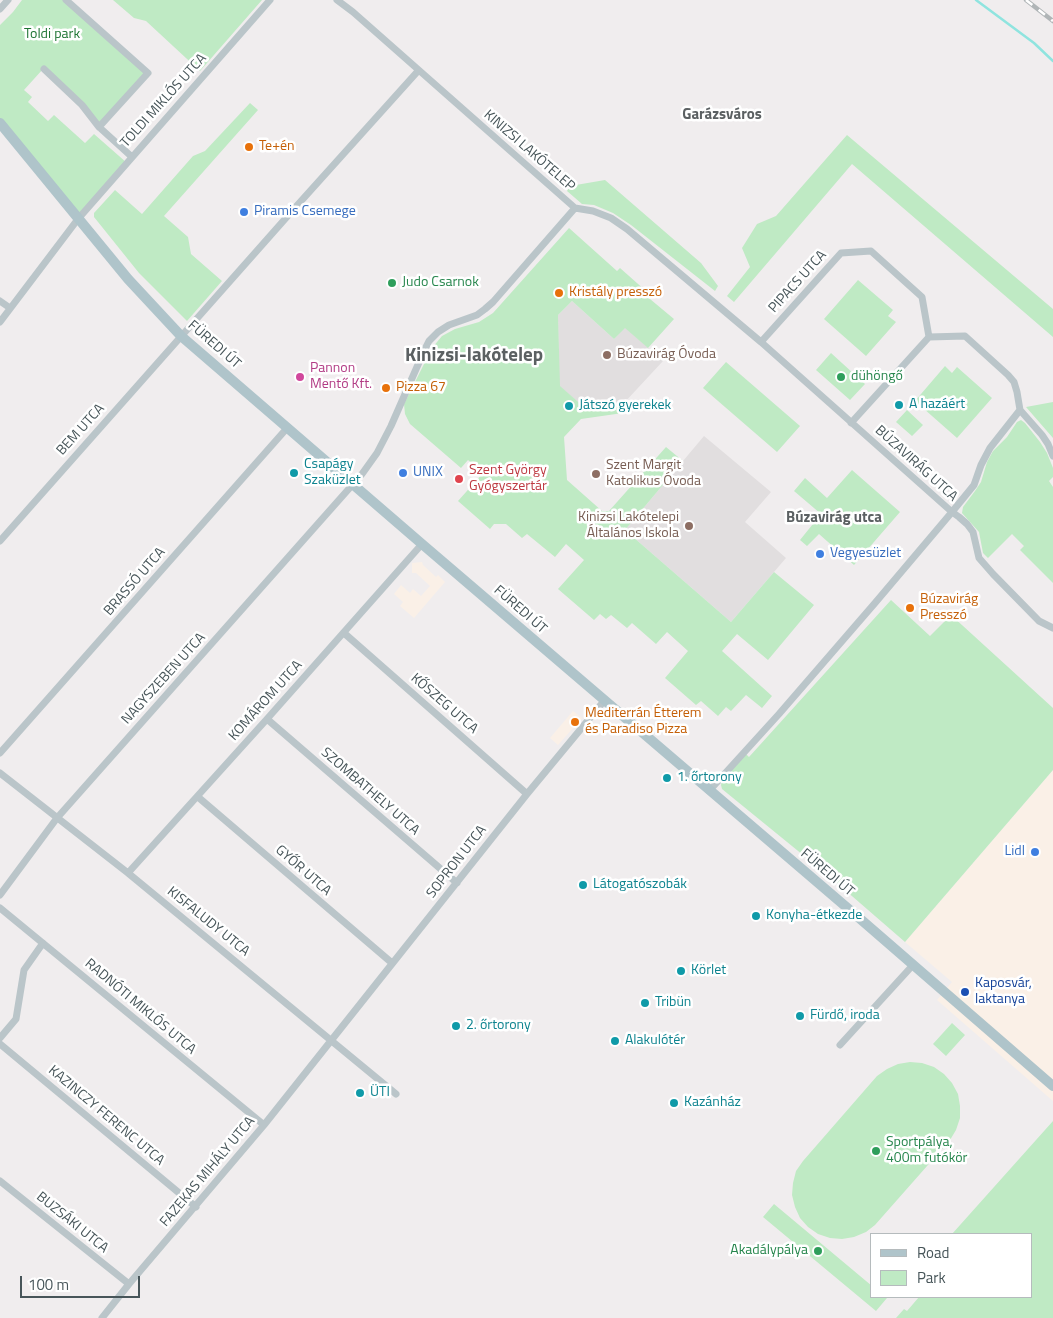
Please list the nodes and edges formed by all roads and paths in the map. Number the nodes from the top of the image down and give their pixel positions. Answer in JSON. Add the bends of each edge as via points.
{"nodes":[{"id":1,"x":8,"y":0,"type":"edge"},
{"id":2,"x":66,"y":0,"type":"edge"},
{"id":3,"x":270,"y":0,"type":"edge"},
{"id":4,"x":337,"y":0,"type":"edge"},
{"id":5,"x":0,"y":10,"type":"edge"},
{"id":6,"x":44,"y":69,"type":"dead end"},
{"id":7,"x":418,"y":71,"type":"junction"},
{"id":8,"x":0,"y":123,"type":"edge"},
{"id":9,"x":99,"y":127,"type":"junction"},
{"id":10,"x":132,"y":156,"type":"junction"},
{"id":11,"x":575,"y":208,"type":"junction"},
{"id":12,"x":78,"y":219,"type":"junction"},
{"id":13,"x":0,"y":301,"type":"edge"},
{"id":14,"x":10,"y":308,"type":"junction"},
{"id":15,"x":0,"y":322,"type":"edge"},
{"id":16,"x":182,"y":336,"type":"junction"},
{"id":17,"x":929,"y":337,"type":"junction"},
{"id":18,"x":761,"y":342,"type":"junction"},
{"id":19,"x":1020,"y":410,"type":"junction"},
{"id":20,"x":851,"y":423,"type":"junction"},
{"id":21,"x":288,"y":427,"type":"junction"},
{"id":22,"x":1053,"y":456,"type":"edge"},
{"id":23,"x":353,"y":484,"type":"junction"},
{"id":24,"x":952,"y":512,"type":"junction"},
{"id":25,"x":0,"y":541,"type":"edge"},
{"id":26,"x":422,"y":544,"type":"junction"},
{"id":27,"x":1053,"y":628,"type":"edge"},
{"id":28,"x":344,"y":633,"type":"junction"},
{"id":29,"x":604,"y":700,"type":"junction"},
{"id":30,"x":267,"y":719,"type":"junction"},
{"id":31,"x":0,"y":754,"type":"edge"},
{"id":32,"x":0,"y":774,"type":"edge"},
{"id":33,"x":709,"y":791,"type":"junction"},
{"id":34,"x":527,"y":794,"type":"junction"},
{"id":35,"x":198,"y":796,"type":"junction"},
{"id":36,"x":57,"y":818,"type":"junction"},
{"id":37,"x":128,"y":873,"type":"junction"},
{"id":38,"x":457,"y":883,"type":"junction"},
{"id":39,"x":0,"y":895,"type":"edge"},
{"id":40,"x":0,"y":908,"type":"edge"},
{"id":41,"x":43,"y":943,"type":"junction"},
{"id":42,"x":392,"y":964,"type":"junction"},
{"id":43,"x":913,"y":965,"type":"junction"},
{"id":44,"x":0,"y":1038,"type":"edge"},
{"id":45,"x":332,"y":1040,"type":"junction"},
{"id":46,"x":0,"y":1044,"type":"edge"},
{"id":47,"x":840,"y":1046,"type":"dead end"},
{"id":48,"x":1053,"y":1086,"type":"edge"},
{"id":49,"x":396,"y":1094,"type":"dead end"},
{"id":50,"x":264,"y":1125,"type":"junction"},
{"id":51,"x":0,"y":1181,"type":"edge"},
{"id":52,"x":196,"y":1206,"type":"junction"},
{"id":53,"x":129,"y":1284,"type":"junction"},
{"id":54,"x":102,"y":1318,"type":"edge"}],
"edges":[{"from":1,"to":5,"type":"street"},
{"from":2,"to":9,"type":"street","via":[[148,73]]},
{"from":3,"to":10,"type":"street","name":"TOLDI MIKLÓS UTCA"},
{"from":4,"to":7,"type":"street","name":"KINIZSI LAKÓTELEP"},
{"from":6,"to":9,"type":"street","via":[[82,105]]},
{"from":7,"to":11,"type":"street","name":"KINIZSI LAKÓTELEP"},
{"from":7,"to":16,"type":"street"},
{"from":8,"to":12,"type":"main road","name":"FÜREDI ÚT"},
{"from":9,"to":10,"type":"street"},
{"from":10,"to":12,"type":"street","name":"TOLDI MIKLÓS UTCA"},
{"from":11,"to":18,"type":"street","name":"BÚZAVIRÁG UTCA","via":[[611,218],[627,229]]},
{"from":11,"to":23,"type":"street","name":"KINIZSI LAKÓTELEP","via":[[485,309],[448,325],[429,341],[377,453]]},
{"from":12,"to":14,"type":"street","name":"TOLDI MIKLÓS UTCA"},
{"from":12,"to":16,"type":"main road","name":"FÜREDI ÚT","via":[[133,285]]},
{"from":13,"to":14,"type":"street"},
{"from":14,"to":15,"type":"street","name":"TOLDI MIKLÓS UTCA"},
{"from":16,"to":21,"type":"main road","name":"FÜREDI ÚT"},
{"from":16,"to":25,"type":"street","name":"BEM UTCA"},
{"from":17,"to":18,"type":"street","name":"PIPACS UTCA","via":[[922,297],[871,251],[841,253]]},
{"from":17,"to":19,"type":"street","via":[[965,336],[1014,382]]},
{"from":17,"to":20,"type":"street"},
{"from":18,"to":20,"type":"street","name":"BÚZAVIRÁG UTCA"},
{"from":19,"to":22,"type":"street","via":[[1042,435]]},
{"from":19,"to":24,"type":"street","via":[[990,448],[974,485]]},
{"from":20,"to":24,"type":"street","name":"BÚZAVIRÁG UTCA"},
{"from":21,"to":23,"type":"main road","name":"FÜREDI ÚT"},
{"from":21,"to":31,"type":"street","name":"BRASSÓ UTCA"},
{"from":23,"to":26,"type":"main road","name":"FÜREDI ÚT"},
{"from":23,"to":36,"type":"street","name":"NAGYSZEBEN UTCA"},
{"from":24,"to":27,"type":"street","via":[[973,532],[979,558],[984,564],[1039,621]]},
{"from":24,"to":33,"type":"street","name":"BÚZAVIRÁG UTCA"},
{"from":26,"to":28,"type":"street","name":"KOMÁROM UTCA"},
{"from":26,"to":29,"type":"main road","name":"FÜREDI ÚT"},
{"from":28,"to":30,"type":"street","name":"KOMÁROM UTCA"},
{"from":28,"to":34,"type":"street","name":"KŐSZEG UTCA"},
{"from":29,"to":33,"type":"main road","name":"FÜREDI ÚT"},
{"from":29,"to":34,"type":"street","name":"SOPRON UTCA"},
{"from":30,"to":35,"type":"street","name":"KOMÁROM UTCA"},
{"from":30,"to":38,"type":"street","name":"SZOMBATHELY UTCA"},
{"from":32,"to":36,"type":"street","name":"KISFALUDY UTCA"},
{"from":33,"to":43,"type":"main road","name":"FÜREDI ÚT"},
{"from":34,"to":38,"type":"street","name":"SOPRON UTCA"},
{"from":35,"to":37,"type":"street","name":"KOMÁROM UTCA"},
{"from":35,"to":42,"type":"street","name":"GYŐR UTCA"},
{"from":36,"to":37,"type":"street","name":"KISFALUDY UTCA"},
{"from":36,"to":39,"type":"street","name":"NAGYSZEBEN UTCA"},
{"from":37,"to":45,"type":"street","name":"KISFALUDY UTCA"},
{"from":38,"to":42,"type":"street","name":"SOPRON UTCA"},
{"from":40,"to":41,"type":"street","name":"RADNÓTI MIKLÓS UTCA"},
{"from":41,"to":44,"type":"street","via":[[24,970],[16,1018]]},
{"from":41,"to":50,"type":"street","name":"RADNÓTI MIKLÓS UTCA"},
{"from":42,"to":45,"type":"street","name":"SOPRON UTCA"},
{"from":43,"to":47,"type":"street"},
{"from":43,"to":48,"type":"main road","name":"FÜREDI ÚT"},
{"from":45,"to":49,"type":"street","name":"KISFALUDY UTCA"},
{"from":45,"to":50,"type":"street","name":"FAZEKAS MIHÁLY UTCA"},
{"from":46,"to":52,"type":"street","name":"KAZINCZY FERENC UTCA"},
{"from":50,"to":52,"type":"street","name":"FAZEKAS MIHÁLY UTCA"},
{"from":51,"to":53,"type":"street","name":"BUZSÁKI UTCA"},
{"from":52,"to":53,"type":"street","name":"FAZEKAS MIHÁLY UTCA"},
{"from":53,"to":54,"type":"street","name":"FAZEKAS MIHÁLY UTCA"}]}
